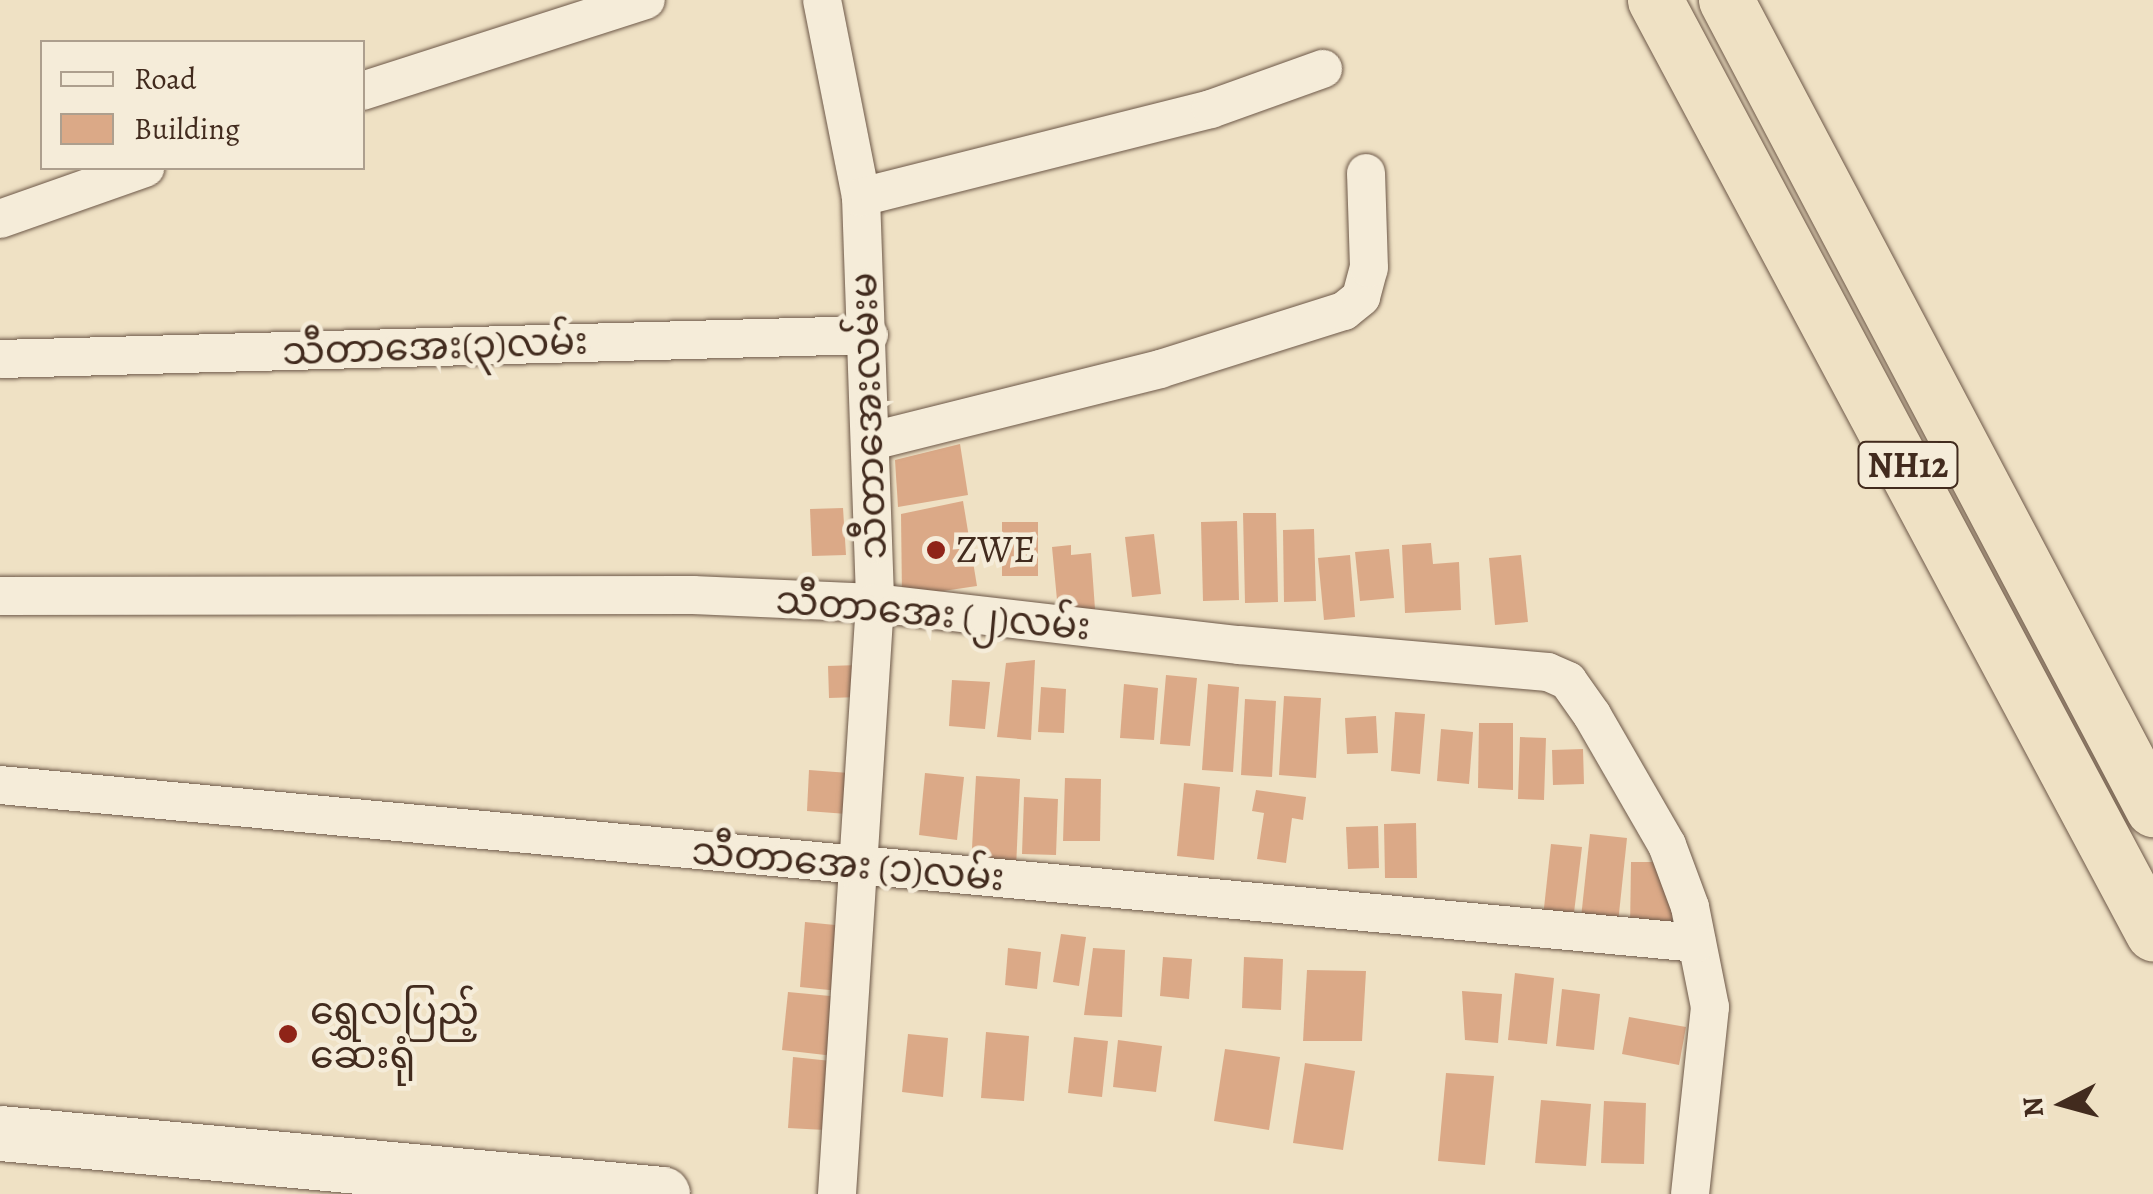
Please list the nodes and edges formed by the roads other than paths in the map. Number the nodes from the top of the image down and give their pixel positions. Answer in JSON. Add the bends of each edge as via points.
{"nodes":[{"id":1,"x":646,"y":0,"type":"edge"},
{"id":2,"x":822,"y":0,"type":"edge"},
{"id":3,"x":1655,"y":0,"type":"edge"},
{"id":4,"x":1733,"y":14,"type":"edge"},
{"id":5,"x":1688,"y":62,"type":"junction"},
{"id":6,"x":1323,"y":70,"type":"dead end"},
{"id":7,"x":365,"y":90,"type":"edge"},
{"id":8,"x":138,"y":170,"type":"edge"},
{"id":9,"x":1366,"y":172,"type":"dead end"},
{"id":10,"x":861,"y":196,"type":"junction"},
{"id":11,"x":0,"y":220,"type":"edge"},
{"id":12,"x":869,"y":335,"type":"junction"},
{"id":13,"x":0,"y":359,"type":"edge"},
{"id":14,"x":1931,"y":389,"type":"junction"},
{"id":15,"x":1882,"y":417,"type":"junction"},
{"id":16,"x":872,"y":440,"type":"junction"},
{"id":17,"x":0,"y":596,"type":"edge"},
{"id":18,"x":875,"y":603,"type":"junction"},
{"id":19,"x":2116,"y":738,"type":"junction"},
{"id":20,"x":2066,"y":768,"type":"junction"},
{"id":21,"x":0,"y":785,"type":"edge"},
{"id":22,"x":2153,"y":810,"type":"edge"},
{"id":23,"x":862,"y":867,"type":"junction"},
{"id":24,"x":2153,"y":934,"type":"edge"},
{"id":25,"x":1696,"y":943,"type":"junction"},
{"id":26,"x":0,"y":1133,"type":"edge"},
{"id":27,"x":662,"y":1194,"type":"edge"},
{"id":28,"x":837,"y":1194,"type":"edge"},
{"id":29,"x":1690,"y":1194,"type":"edge"}],
"edges":[{"from":1,"to":7,"type":"street"},
{"from":2,"to":10,"type":"street","name":"သီတာအေးလမ်းမ"},
{"from":3,"to":5,"type":"highway","number":"NH12"},
{"from":4,"to":5,"type":"highway"},
{"from":4,"to":14,"type":"highway","number":"NH12"},
{"from":5,"to":15,"type":"highway","number":"NH12"},
{"from":6,"to":10,"type":"street","via":[[1211,109]]},
{"from":8,"to":11,"type":"street"},
{"from":9,"to":16,"type":"street","via":[[1369,268],[1362,297],[1344,310],[1160,369]]},
{"from":10,"to":12,"type":"street","name":"သီတာအေးလမ်းမ"},
{"from":12,"to":13,"type":"street","name":"သီတာအေး(၃)လမ်း"},
{"from":12,"to":16,"type":"street","name":"သီတာအေးလမ်းမ"},
{"from":14,"to":15,"type":"highway"},
{"from":14,"to":19,"type":"highway","number":"NH12"},
{"from":15,"to":20,"type":"highway","number":"NH12"},
{"from":16,"to":18,"type":"street","name":"သီတာအေးလမ်းမ"},
{"from":17,"to":18,"type":"street","name":"သီတာအေး (၂)လမ်း","via":[[693,595]]},
{"from":18,"to":23,"type":"street","name":"သီတာအေးလမ်းမ"},
{"from":18,"to":25,"type":"street","name":"သီတာအေး (၂)လမ်း","via":[[1239,646],[1548,672],[1568,681],[1667,845]]},
{"from":19,"to":20,"type":"highway"},
{"from":19,"to":22,"type":"highway","number":"NH12"},
{"from":20,"to":24,"type":"highway","number":"NH12"},
{"from":21,"to":23,"type":"street","name":"သီတာအေး (၁)လမ်း"},
{"from":23,"to":25,"type":"street","name":"သီတာအေး (၁)လမ်း"},
{"from":23,"to":28,"type":"street","name":"သီတာအေးလမ်းမ"},
{"from":25,"to":29,"type":"street","name":"သီတာအေး (၂)လမ်း","via":[[1710,1007]]},
{"from":26,"to":27,"type":"main road"}]}
